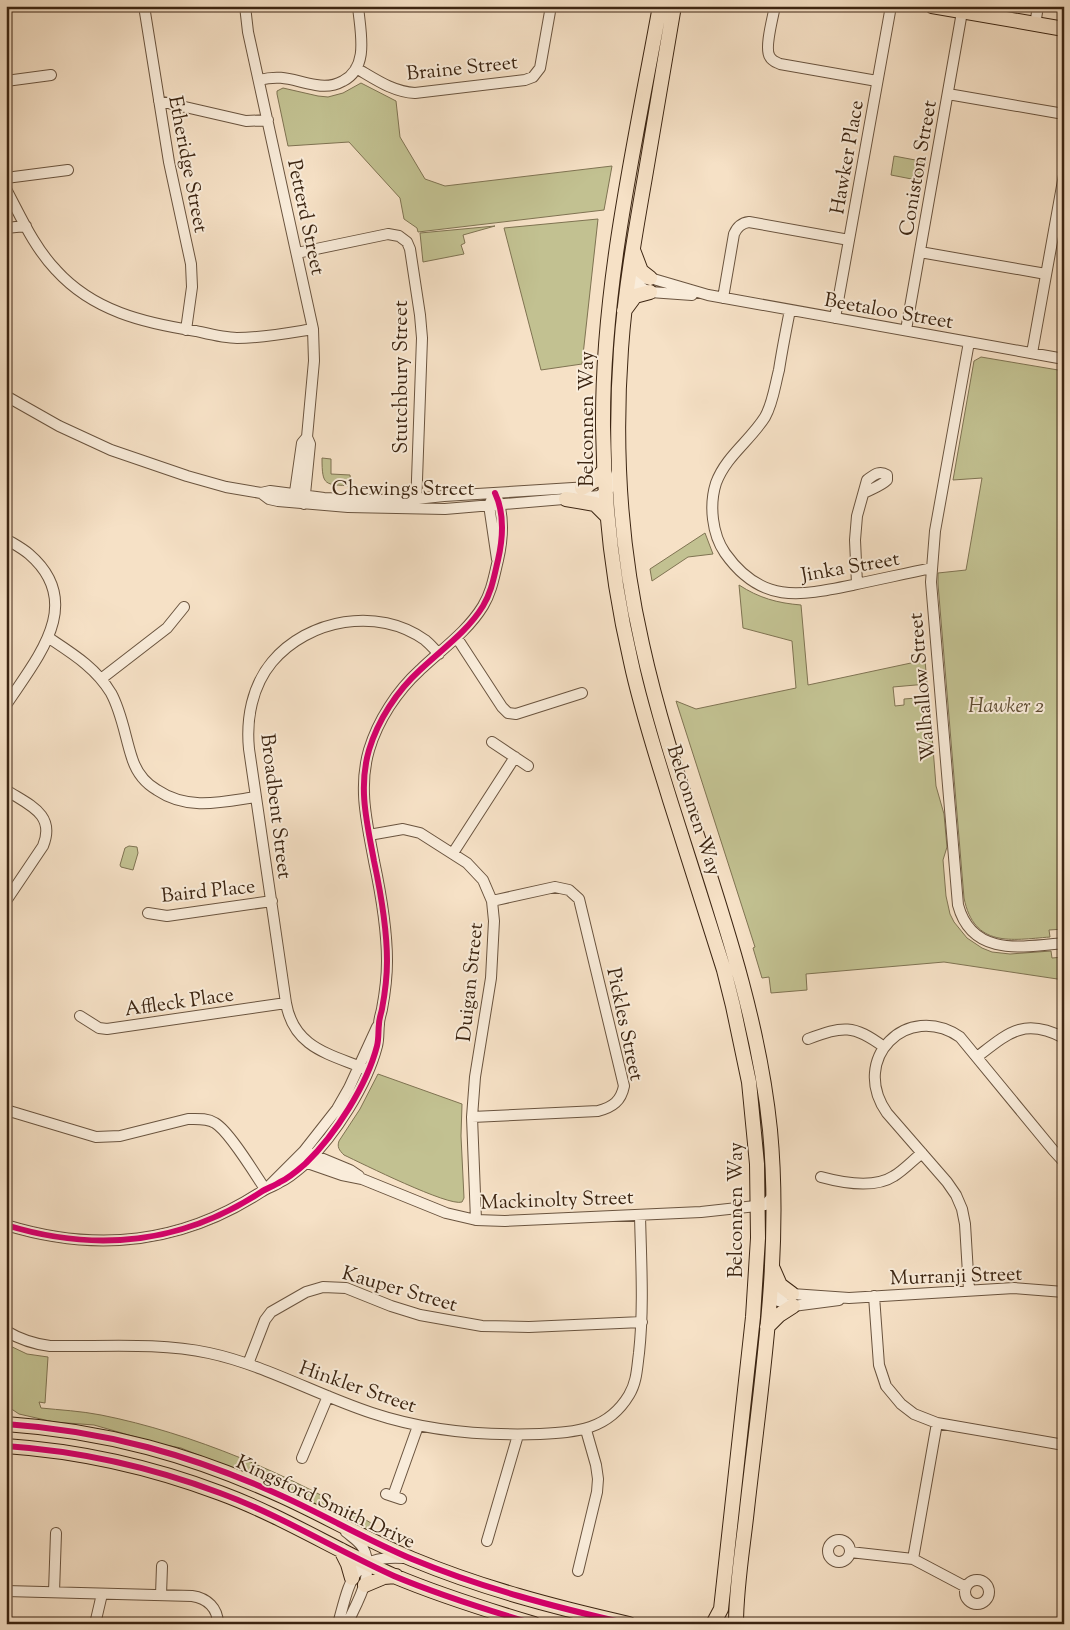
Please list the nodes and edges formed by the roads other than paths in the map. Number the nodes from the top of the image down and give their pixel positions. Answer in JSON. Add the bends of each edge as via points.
{"nodes":[{"id":1,"x":144,"y":6,"type":"edge"},
{"id":2,"x":244,"y":6,"type":"edge"},
{"id":3,"x":358,"y":6,"type":"edge"},
{"id":4,"x":551,"y":6,"type":"edge"},
{"id":5,"x":660,"y":6,"type":"edge"},
{"id":6,"x":674,"y":6,"type":"edge"},
{"id":7,"x":775,"y":6,"type":"edge"},
{"id":8,"x":891,"y":6,"type":"edge"},
{"id":9,"x":932,"y":6,"type":"edge"},
{"id":10,"x":1038,"y":6,"type":"edge"},
{"id":11,"x":962,"y":12,"type":"junction"},
{"id":12,"x":1035,"y":25,"type":"junction"},
{"id":13,"x":1064,"y":28,"type":"edge"},
{"id":14,"x":356,"y":68,"type":"junction"},
{"id":15,"x":51,"y":75,"type":"dead end"},
{"id":16,"x":259,"y":80,"type":"junction"},
{"id":17,"x":6,"y":81,"type":"edge"},
{"id":18,"x":877,"y":81,"type":"junction"},
{"id":19,"x":948,"y":94,"type":"junction"},
{"id":20,"x":159,"y":101,"type":"junction"},
{"id":21,"x":1064,"y":114,"type":"edge"},
{"id":22,"x":268,"y":120,"type":"junction"},
{"id":23,"x":68,"y":170,"type":"dead end"},
{"id":24,"x":1064,"y":175,"type":"edge"},
{"id":25,"x":6,"y":178,"type":"edge"},
{"id":26,"x":6,"y":190,"type":"edge"},
{"id":27,"x":26,"y":226,"type":"junction"},
{"id":28,"x":6,"y":228,"type":"edge"},
{"id":29,"x":849,"y":240,"type":"junction"},
{"id":30,"x":632,"y":247,"type":"junction"},
{"id":31,"x":920,"y":252,"type":"junction"},
{"id":32,"x":297,"y":253,"type":"junction"},
{"id":33,"x":616,"y":254,"type":"junction"},
{"id":34,"x":1046,"y":274,"type":"junction"},
{"id":35,"x":650,"y":278,"type":"junction"},
{"id":36,"x":628,"y":281,"type":"junction"},
{"id":37,"x":650,"y":292,"type":"junction"},
{"id":38,"x":708,"y":296,"type":"junction"},
{"id":39,"x":723,"y":298,"type":"junction"},
{"id":40,"x":609,"y":305,"type":"junction"},
{"id":41,"x":790,"y":310,"type":"junction"},
{"id":42,"x":624,"y":311,"type":"junction"},
{"id":43,"x":835,"y":318,"type":"junction"},
{"id":44,"x":313,"y":329,"type":"junction"},
{"id":45,"x":186,"y":330,"type":"junction"},
{"id":46,"x":906,"y":330,"type":"junction"},
{"id":47,"x":969,"y":342,"type":"junction"},
{"id":48,"x":1032,"y":353,"type":"junction"},
{"id":49,"x":1064,"y":359,"type":"edge"},
{"id":50,"x":6,"y":396,"type":"edge"},
{"id":51,"x":620,"y":463,"type":"junction"},
{"id":52,"x":604,"y":470,"type":"junction"},
{"id":53,"x":582,"y":488,"type":"junction"},
{"id":54,"x":606,"y":492,"type":"junction"},
{"id":55,"x":495,"y":493,"type":"junction"},
{"id":56,"x":864,"y":493,"type":"dead end"},
{"id":57,"x":299,"y":499,"type":"junction"},
{"id":58,"x":566,"y":499,"type":"junction"},
{"id":59,"x":416,"y":504,"type":"junction"},
{"id":60,"x":500,"y":504,"type":"junction"},
{"id":61,"x":489,"y":506,"type":"junction"},
{"id":62,"x":622,"y":510,"type":"junction"},
{"id":63,"x":607,"y":516,"type":"junction"},
{"id":64,"x":6,"y":539,"type":"edge"},
{"id":65,"x":498,"y":562,"type":"junction"},
{"id":66,"x":931,"y":568,"type":"junction"},
{"id":67,"x":857,"y":584,"type":"junction"},
{"id":68,"x":184,"y":607,"type":"dead end"},
{"id":69,"x":49,"y":638,"type":"junction"},
{"id":70,"x":457,"y":638,"type":"junction"},
{"id":71,"x":438,"y":654,"type":"junction"},
{"id":72,"x":101,"y":679,"type":"junction"},
{"id":73,"x":582,"y":693,"type":"dead end"},
{"id":74,"x":6,"y":705,"type":"edge"},
{"id":75,"x":665,"y":733,"type":"junction"},
{"id":76,"x":651,"y":737,"type":"junction"},
{"id":77,"x":492,"y":742,"type":"dead end"},
{"id":78,"x":514,"y":757,"type":"junction"},
{"id":79,"x":528,"y":766,"type":"dead end"},
{"id":80,"x":6,"y":790,"type":"edge"},
{"id":81,"x":256,"y":797,"type":"junction"},
{"id":82,"x":369,"y":836,"type":"junction"},
{"id":83,"x":453,"y":853,"type":"junction"},
{"id":84,"x":6,"y":901,"type":"edge"},
{"id":85,"x":272,"y":901,"type":"junction"},
{"id":86,"x":492,"y":902,"type":"junction"},
{"id":87,"x":148,"y":913,"type":"dead end"},
{"id":88,"x":1064,"y":943,"type":"edge"},
{"id":89,"x":738,"y":965,"type":"junction"},
{"id":90,"x":724,"y":970,"type":"junction"},
{"id":91,"x":286,"y":1003,"type":"junction"},
{"id":92,"x":80,"y":1016,"type":"dead end"},
{"id":93,"x":1064,"y":1038,"type":"edge"},
{"id":94,"x":808,"y":1039,"type":"dead end"},
{"id":95,"x":884,"y":1047,"type":"junction"},
{"id":96,"x":977,"y":1057,"type":"junction"},
{"id":97,"x":364,"y":1069,"type":"junction"},
{"id":98,"x":6,"y":1110,"type":"edge"},
{"id":99,"x":472,"y":1117,"type":"junction"},
{"id":100,"x":330,"y":1136,"type":"junction"},
{"id":101,"x":922,"y":1153,"type":"junction"},
{"id":102,"x":305,"y":1157,"type":"junction"},
{"id":103,"x":1064,"y":1162,"type":"edge"},
{"id":104,"x":333,"y":1163,"type":"junction"},
{"id":105,"x":821,"y":1177,"type":"dead end"},
{"id":106,"x":362,"y":1179,"type":"junction"},
{"id":107,"x":266,"y":1189,"type":"junction"},
{"id":108,"x":773,"y":1196,"type":"junction"},
{"id":109,"x":758,"y":1210,"type":"junction"},
{"id":110,"x":640,"y":1214,"type":"junction"},
{"id":111,"x":476,"y":1220,"type":"junction"},
{"id":112,"x":773,"y":1224,"type":"junction"},
{"id":113,"x":6,"y":1225,"type":"edge"},
{"id":114,"x":772,"y":1266,"type":"junction"},
{"id":115,"x":757,"y":1276,"type":"junction"},
{"id":116,"x":969,"y":1290,"type":"junction"},
{"id":117,"x":1064,"y":1292,"type":"edge"},
{"id":118,"x":874,"y":1296,"type":"junction"},
{"id":119,"x":770,"y":1298,"type":"junction"},
{"id":120,"x":792,"y":1300,"type":"junction"},
{"id":121,"x":753,"y":1317,"type":"junction"},
{"id":122,"x":642,"y":1322,"type":"junction"},
{"id":123,"x":767,"y":1327,"type":"junction"},
{"id":124,"x":6,"y":1331,"type":"edge"},
{"id":125,"x":248,"y":1364,"type":"junction"},
{"id":126,"x":328,"y":1396,"type":"junction"},
{"id":127,"x":744,"y":1399,"type":"junction"},
{"id":128,"x":759,"y":1401,"type":"junction"},
{"id":129,"x":937,"y":1423,"type":"junction"},
{"id":130,"x":6,"y":1424,"type":"edge"},
{"id":131,"x":418,"y":1426,"type":"junction"},
{"id":132,"x":586,"y":1430,"type":"junction"},
{"id":133,"x":518,"y":1435,"type":"junction"},
{"id":134,"x":1064,"y":1445,"type":"edge"},
{"id":135,"x":6,"y":1446,"type":"edge"},
{"id":136,"x":302,"y":1458,"type":"dead end"},
{"id":137,"x":393,"y":1496,"type":"dead end"},
{"id":138,"x":333,"y":1522,"type":"junction"},
{"id":139,"x":56,"y":1534,"type":"dead end"},
{"id":140,"x":487,"y":1541,"type":"dead end"},
{"id":141,"x":341,"y":1550,"type":"junction"},
{"id":142,"x":850,"y":1552,"type":"dead end"},
{"id":143,"x":727,"y":1554,"type":"junction"},
{"id":144,"x":742,"y":1555,"type":"junction"},
{"id":145,"x":410,"y":1558,"type":"junction"},
{"id":146,"x":913,"y":1560,"type":"junction"},
{"id":147,"x":367,"y":1563,"type":"junction"},
{"id":148,"x":162,"y":1566,"type":"dead end"},
{"id":149,"x":578,"y":1571,"type":"dead end"},
{"id":150,"x":396,"y":1576,"type":"junction"},
{"id":151,"x":352,"y":1578,"type":"junction"},
{"id":152,"x":365,"y":1585,"type":"junction"},
{"id":153,"x":966,"y":1587,"type":"dead end"},
{"id":154,"x":6,"y":1591,"type":"edge"},
{"id":155,"x":54,"y":1592,"type":"junction"},
{"id":156,"x":102,"y":1594,"type":"junction"},
{"id":157,"x":161,"y":1595,"type":"junction"},
{"id":158,"x":95,"y":1624,"type":"edge"},
{"id":159,"x":218,"y":1624,"type":"edge"},
{"id":160,"x":338,"y":1624,"type":"edge"},
{"id":161,"x":347,"y":1624,"type":"edge"},
{"id":162,"x":534,"y":1624,"type":"edge"},
{"id":163,"x":628,"y":1624,"type":"edge"},
{"id":164,"x":714,"y":1624,"type":"edge"},
{"id":165,"x":736,"y":1624,"type":"edge"}],
"edges":[{"from":1,"to":20,"type":"street","name":"Etheridge Street"},
{"from":2,"to":16,"type":"street","name":"Petterd Street"},
{"from":3,"to":14,"type":"street","via":[[361,53]]},
{"from":4,"to":14,"type":"street","name":"Braine Street","via":[[540,68],[533,77],[525,80],[415,93],[393,89]]},
{"from":5,"to":33,"type":"main road","name":"Belconnen Way"},
{"from":6,"to":30,"type":"main road","name":"Belconnen Way"},
{"from":7,"to":18,"type":"street","name":"Hawker Place","via":[[767,46],[774,61]]},
{"from":8,"to":18,"type":"street","name":"Hawker Place"},
{"from":9,"to":11,"type":"main road"},
{"from":10,"to":12,"type":"street"},
{"from":11,"to":12,"type":"main road"},
{"from":11,"to":19,"type":"street","name":"Coniston Street"},
{"from":12,"to":13,"type":"main road"},
{"from":14,"to":16,"type":"street","via":[[347,79],[327,86],[276,76]]},
{"from":15,"to":17,"type":"street"},
{"from":16,"to":22,"type":"street","name":"Petterd Street"},
{"from":18,"to":29,"type":"street","name":"Hawker Place"},
{"from":19,"to":21,"type":"street"},
{"from":19,"to":31,"type":"street","name":"Coniston Street"},
{"from":20,"to":22,"type":"street","via":[[246,121]]},
{"from":20,"to":45,"type":"street","name":"Etheridge Street","via":[[191,264]]},
{"from":22,"to":32,"type":"street","name":"Petterd Street"},
{"from":23,"to":25,"type":"street"},
{"from":24,"to":34,"type":"street"},
{"from":26,"to":27,"type":"street"},
{"from":27,"to":28,"type":"street"},
{"from":27,"to":45,"type":"street","via":[[41,253],[74,288],[130,317]]},
{"from":29,"to":39,"type":"street","name":"Hawker Place","via":[[745,223],[734,234]]},
{"from":29,"to":43,"type":"street","name":"Hawker Place"},
{"from":30,"to":35,"type":"main road","via":[[641,271]]},
{"from":30,"to":36,"type":"main road","name":"Belconnen Way"},
{"from":31,"to":34,"type":"street"},
{"from":31,"to":46,"type":"street","name":"Coniston Street"},
{"from":32,"to":44,"type":"street","name":"Petterd Street"},
{"from":32,"to":59,"type":"street","name":"Stutchbury Street","via":[[388,234],[407,242],[418,288],[422,338]]},
{"from":33,"to":36,"type":"main road","via":[[620,271]]},
{"from":33,"to":40,"type":"main road","name":"Belconnen Way"},
{"from":34,"to":48,"type":"street"},
{"from":35,"to":36,"type":"street","name":"Beetaloo Street"},
{"from":35,"to":38,"type":"street","name":"Beetaloo Street"},
{"from":36,"to":37,"type":"street","name":"Beetaloo Street"},
{"from":36,"to":40,"type":"main road","via":[[619,286]]},
{"from":36,"to":42,"type":"main road","name":"Belconnen Way"},
{"from":37,"to":38,"type":"street","name":"Beetaloo Street"},
{"from":37,"to":42,"type":"main road","via":[[635,296]]},
{"from":38,"to":39,"type":"street","name":"Beetaloo Street"},
{"from":39,"to":41,"type":"street","name":"Beetaloo Street"},
{"from":40,"to":52,"type":"main road","name":"Belconnen Way","via":[[604,384]]},
{"from":41,"to":43,"type":"street","name":"Beetaloo Street"},
{"from":41,"to":67,"type":"street","name":"Jinka Street","via":[[774,390],[765,417],[732,455],[716,483],[712,506],[717,538],[741,573],[767,589],[791,594]]},
{"from":42,"to":51,"type":"main road","name":"Belconnen Way","via":[[619,385]]},
{"from":43,"to":46,"type":"street","name":"Beetaloo Street"},
{"from":44,"to":45,"type":"street","via":[[235,338]]},
{"from":44,"to":57,"type":"street","name":"Petterd Street","via":[[314,361],[307,437],[310,444]]},
{"from":46,"to":47,"type":"street","name":"Beetaloo Street"},
{"from":47,"to":48,"type":"street","name":"Beetaloo Street"},
{"from":47,"to":66,"type":"street","name":"Walhallow Street"},
{"from":48,"to":49,"type":"street","name":"Beetaloo Street"},
{"from":50,"to":57,"type":"street","name":"Chewings Street","via":[[111,450],[269,499]]},
{"from":51,"to":54,"type":"street","via":[[616,479]]},
{"from":51,"to":62,"type":"main road","name":"Belconnen Way"},
{"from":52,"to":53,"type":"main road","via":[[596,480]]},
{"from":52,"to":54,"type":"main road","name":"Belconnen Way"},
{"from":53,"to":54,"type":"street","name":"Chewings Street","via":[[598,487]]},
{"from":53,"to":55,"type":"street","name":"Chewings Street"},
{"from":54,"to":58,"type":"street","name":"Chewings Street","via":[[599,496]]},
{"from":54,"to":62,"type":"street","via":[[616,499]]},
{"from":54,"to":63,"type":"main road","name":"Belconnen Way"},
{"from":55,"to":59,"type":"street","name":"Chewings Street","via":[[444,496]]},
{"from":55,"to":60,"type":"street"},
{"from":55,"to":61,"type":"street"},
{"from":56,"to":67,"type":"street","via":[[855,540]]},
{"from":57,"to":59,"type":"street","name":"Chewings Street"},
{"from":58,"to":60,"type":"street","name":"Chewings Street"},
{"from":58,"to":63,"type":"main road","via":[[595,504]]},
{"from":59,"to":61,"type":"street","name":"Chewings Street","via":[[445,509]]},
{"from":60,"to":61,"type":"street","name":"Chewings Street"},
{"from":60,"to":65,"type":"street","via":[[502,547]]},
{"from":61,"to":65,"type":"street"},
{"from":62,"to":75,"type":"main road","name":"Belconnen Way","via":[[640,640]]},
{"from":63,"to":76,"type":"main road","name":"Belconnen Way","via":[[631,664]]},
{"from":64,"to":69,"type":"street","via":[[28,553],[48,577],[55,607]]},
{"from":65,"to":70,"type":"street","via":[[493,586],[484,604]]},
{"from":66,"to":67,"type":"street","name":"Jinka Street"},
{"from":66,"to":88,"type":"street","name":"Walhallow Street","via":[[932,610],[961,916],[971,931],[994,944],[1015,947]]},
{"from":68,"to":72,"type":"street","via":[[168,628]]},
{"from":69,"to":72,"type":"street","via":[[83,660]]},
{"from":69,"to":74,"type":"street"},
{"from":70,"to":71,"type":"street"},
{"from":70,"to":73,"type":"street","via":[[508,713],[516,714]]},
{"from":71,"to":81,"type":"street","name":"Broadbent Street","via":[[425,640],[407,631],[370,621],[339,622],[302,638],[286,649],[266,671],[249,718]]},
{"from":71,"to":82,"type":"street","via":[[402,689],[388,708],[369,749],[363,792]]},
{"from":72,"to":81,"type":"street","via":[[114,700],[134,765],[151,787],[170,798],[193,803],[209,804]]},
{"from":75,"to":76,"type":"main road"},
{"from":75,"to":89,"type":"main road","name":"Belconnen Way"},
{"from":76,"to":90,"type":"main road","name":"Belconnen Way"},
{"from":77,"to":78,"type":"street"},
{"from":78,"to":79,"type":"street"},
{"from":78,"to":83,"type":"street"},
{"from":80,"to":84,"type":"street","via":[[39,812],[47,828],[43,846]]},
{"from":81,"to":85,"type":"street","name":"Broadbent Street"},
{"from":82,"to":83,"type":"street","name":"Duigan Street","via":[[412,830]]},
{"from":82,"to":97,"type":"street","via":[[386,930],[386,977],[378,1045]]},
{"from":83,"to":86,"type":"street","name":"Duigan Street","via":[[478,874]]},
{"from":85,"to":87,"type":"street","name":"Baird Place","via":[[167,916]]},
{"from":85,"to":91,"type":"street","name":"Broadbent Street"},
{"from":86,"to":99,"type":"street","name":"Duigan Street","via":[[491,978]]},
{"from":86,"to":99,"type":"street","name":"Pickles Street","via":[[555,887],[569,890],[579,899],[624,1086],[618,1101],[598,1111]]},
{"from":89,"to":90,"type":"main road"},
{"from":89,"to":108,"type":"main road","name":"Belconnen Way","via":[[764,1086]]},
{"from":90,"to":109,"type":"main road","name":"Belconnen Way","via":[[749,1082]]},
{"from":91,"to":92,"type":"street","name":"Affleck Place","via":[[107,1029],[99,1028]]},
{"from":91,"to":97,"type":"street","name":"Broadbent Street","via":[[290,1020],[306,1042]]},
{"from":93,"to":96,"type":"street","via":[[1033,1028],[1017,1030],[1002,1037]]},
{"from":94,"to":95,"type":"street","via":[[831,1031],[857,1030]]},
{"from":95,"to":96,"type":"street","via":[[909,1029],[940,1027],[960,1037]]},
{"from":95,"to":101,"type":"street","via":[[874,1072],[875,1091],[887,1113]]},
{"from":96,"to":103,"type":"street"},
{"from":97,"to":100,"type":"street","via":[[348,1109]]},
{"from":97,"to":102,"type":"street"},
{"from":98,"to":107,"type":"street","via":[[96,1137],[120,1136],[188,1119],[211,1121],[224,1130]]},
{"from":99,"to":111,"type":"street","name":"Duigan Street"},
{"from":100,"to":102,"type":"street"},
{"from":100,"to":104,"type":"street","via":[[327,1152]]},
{"from":101,"to":105,"type":"street","via":[[886,1181],[851,1183]]},
{"from":101,"to":116,"type":"street","via":[[948,1182],[962,1209]]},
{"from":102,"to":104,"type":"street","name":"Mackinolty Street"},
{"from":102,"to":106,"type":"street","name":"Mackinolty Street","via":[[342,1175]]},
{"from":102,"to":107,"type":"street","via":[[283,1182]]},
{"from":104,"to":106,"type":"street","name":"Mackinolty Street"},
{"from":106,"to":111,"type":"street","name":"Mackinolty Street","via":[[446,1213]]},
{"from":107,"to":113,"type":"street","via":[[215,1218],[144,1238],[71,1240]]},
{"from":108,"to":109,"type":"street"},
{"from":108,"to":112,"type":"main road","name":"Belconnen Way"},
{"from":109,"to":110,"type":"street","name":"Mackinolty Street"},
{"from":109,"to":112,"type":"street"},
{"from":109,"to":115,"type":"main road","name":"Belconnen Way"},
{"from":110,"to":111,"type":"street","name":"Mackinolty Street"},
{"from":110,"to":122,"type":"street","name":"Hinkler Street"},
{"from":112,"to":114,"type":"main road","name":"Belconnen Way"},
{"from":114,"to":119,"type":"main road","name":"Belconnen Way"},
{"from":114,"to":120,"type":"main road","via":[[780,1285]]},
{"from":115,"to":119,"type":"main road"},
{"from":115,"to":121,"type":"main road","name":"Belconnen Way"},
{"from":116,"to":117,"type":"street","name":"Murranji Street","via":[[1014,1288]]},
{"from":116,"to":118,"type":"street","name":"Murranji Street"},
{"from":118,"to":120,"type":"street","name":"Murranji Street"},
{"from":118,"to":129,"type":"street","via":[[879,1365],[886,1386],[906,1409]]},
{"from":119,"to":120,"type":"street","name":"Murranji Street","via":[[780,1295]]},
{"from":119,"to":121,"type":"main road"},
{"from":119,"to":123,"type":"main road","name":"Belconnen Way"},
{"from":120,"to":123,"type":"main road"},
{"from":121,"to":127,"type":"main road","name":"Belconnen Way"},
{"from":122,"to":125,"type":"street","name":"Kauper Street","via":[[482,1326],[428,1317],[346,1288],[323,1287],[306,1292],[271,1312]]},
{"from":122,"to":132,"type":"street","name":"Hinkler Street","via":[[635,1381],[630,1394],[612,1415]]},
{"from":123,"to":128,"type":"main road","name":"Belconnen Way"},
{"from":124,"to":125,"type":"street","name":"Hinkler Street","via":[[34,1344],[180,1348],[208,1352]]},
{"from":125,"to":126,"type":"street","name":"Hinkler Street"},
{"from":126,"to":131,"type":"street","name":"Hinkler Street","via":[[372,1414]]},
{"from":126,"to":136,"type":"street"},
{"from":127,"to":128,"type":"main road"},
{"from":127,"to":143,"type":"main road","name":"Belconnen Way"},
{"from":128,"to":144,"type":"main road","name":"Belconnen Way"},
{"from":129,"to":134,"type":"street"},
{"from":129,"to":146,"type":"street"},
{"from":130,"to":138,"type":"main road","name":"Kingsford Smith Drive","via":[[114,1438],[182,1456],[283,1496]]},
{"from":131,"to":133,"type":"street","name":"Hinkler Street","via":[[467,1433]]},
{"from":131,"to":137,"type":"street"},
{"from":132,"to":133,"type":"street","name":"Hinkler Street"},
{"from":132,"to":149,"type":"street","via":[[598,1479]]},
{"from":133,"to":140,"type":"street"},
{"from":135,"to":141,"type":"main road","name":"Kingsford Smith Drive","via":[[102,1458],[169,1475],[270,1514]]},
{"from":138,"to":145,"type":"main road","name":"Kingsford Smith Drive"},
{"from":138,"to":147,"type":"street","via":[[359,1543]]},
{"from":139,"to":155,"type":"street"},
{"from":141,"to":147,"type":"main road","name":"Kingsford Smith Drive"},
{"from":141,"to":151,"type":"main road"},
{"from":142,"to":146,"type":"street"},
{"from":143,"to":144,"type":"main road"},
{"from":143,"to":164,"type":"main road","name":"Belconnen Way","via":[[721,1609]]},
{"from":144,"to":165,"type":"main road","name":"Belconnen Way"},
{"from":145,"to":147,"type":"street","via":[[382,1557]]},
{"from":145,"to":163,"type":"main road","name":"Kingsford Smith Drive","via":[[529,1600]]},
{"from":146,"to":153,"type":"street"},
{"from":147,"to":150,"type":"main road","name":"Kingsford Smith Drive"},
{"from":147,"to":151,"type":"street"},
{"from":147,"to":152,"type":"street"},
{"from":148,"to":157,"type":"street"},
{"from":150,"to":152,"type":"main road"},
{"from":150,"to":162,"type":"main road","name":"Kingsford Smith Drive"},
{"from":151,"to":160,"type":"street"},
{"from":152,"to":161,"type":"street"},
{"from":154,"to":155,"type":"street"},
{"from":155,"to":156,"type":"street"},
{"from":156,"to":157,"type":"street"},
{"from":156,"to":158,"type":"street"},
{"from":157,"to":159,"type":"street","via":[[206,1600],[215,1610]]}]}
